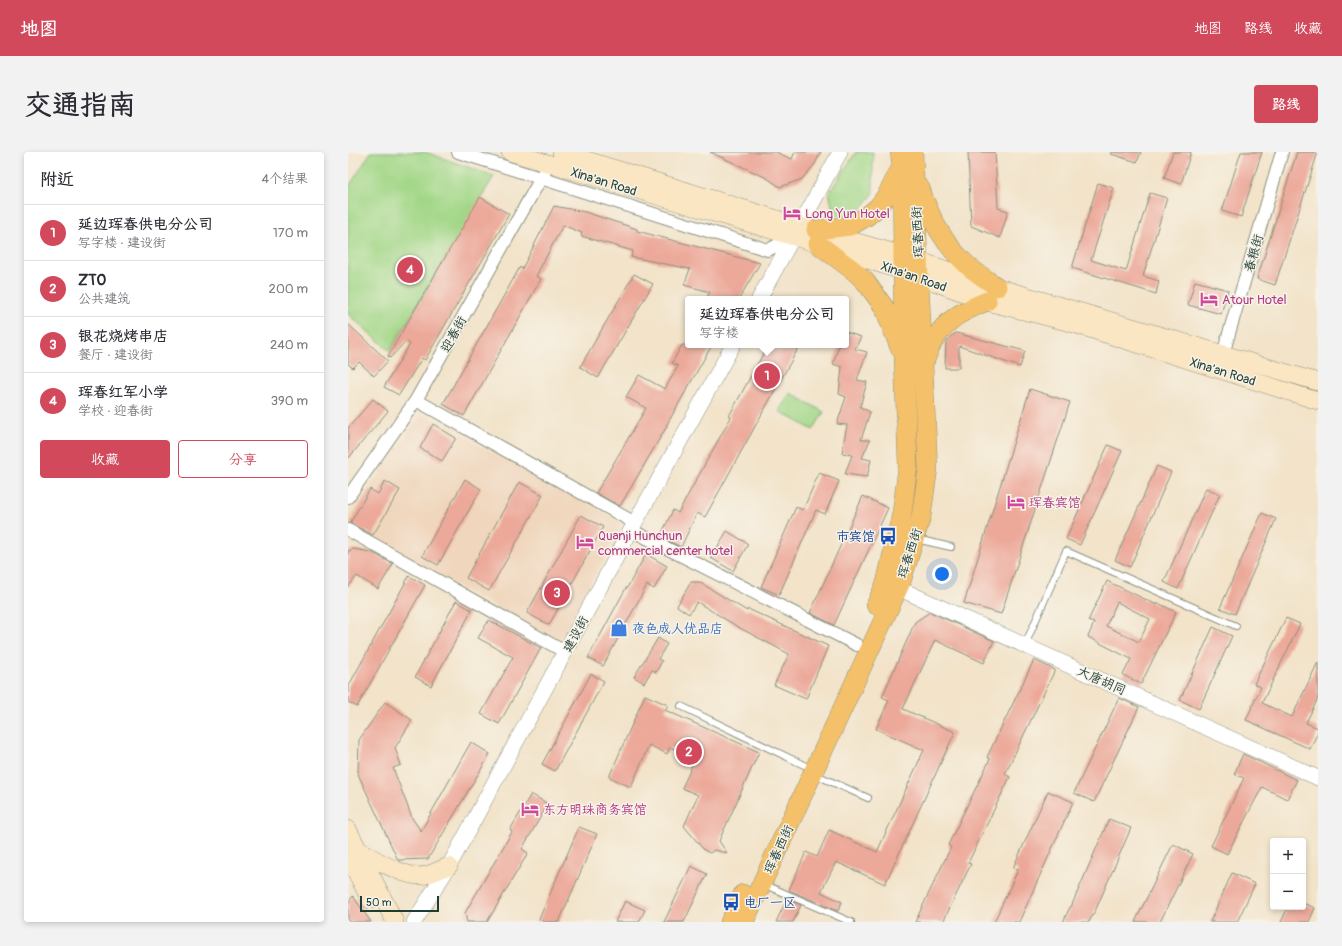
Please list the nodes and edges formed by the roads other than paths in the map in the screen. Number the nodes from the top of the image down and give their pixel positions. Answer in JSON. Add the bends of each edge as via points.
{"nodes":[{"id":1,"x":458,"y":152,"type":"edge"},
{"id":2,"x":510,"y":152,"type":"edge"},
{"id":3,"x":561,"y":152,"type":"edge"},
{"id":4,"x":840,"y":152,"type":"edge"},
{"id":5,"x":1282,"y":152,"type":"edge"},
{"id":6,"x":907,"y":160,"type":"edge"},
{"id":7,"x":545,"y":171,"type":"junction"},
{"id":8,"x":807,"y":234,"type":"junction"},
{"id":9,"x":911,"y":266,"type":"junction"},
{"id":10,"x":992,"y":294,"type":"junction"},
{"id":11,"x":761,"y":296,"type":"edge"},
{"id":12,"x":1068,"y":316,"type":"junction"},
{"id":13,"x":731,"y":348,"type":"edge"},
{"id":14,"x":1223,"y":354,"type":"junction"},
{"id":15,"x":904,"y":360,"type":"junction"},
{"id":16,"x":923,"y":363,"type":"junction"},
{"id":17,"x":1318,"y":382,"type":"edge"},
{"id":18,"x":416,"y":400,"type":"junction"},
{"id":19,"x":1318,"y":400,"type":"edge"},
{"id":20,"x":348,"y":497,"type":"edge"},
{"id":21,"x":633,"y":527,"type":"junction"},
{"id":22,"x":348,"y":530,"type":"edge"},
{"id":23,"x":914,"y":539,"type":"junction"},
{"id":24,"x":951,"y":547,"type":"dead end"},
{"id":25,"x":892,"y":585,"type":"junction"},
{"id":26,"x":1236,"y":626,"type":"dead end"},
{"id":27,"x":857,"y":645,"type":"junction"},
{"id":28,"x":1025,"y":645,"type":"junction"},
{"id":29,"x":565,"y":652,"type":"junction"},
{"id":30,"x":681,"y":706,"type":"dead end"},
{"id":31,"x":808,"y":769,"type":"junction"},
{"id":32,"x":1318,"y":778,"type":"edge"},
{"id":33,"x":868,"y":798,"type":"dead end"},
{"id":34,"x":348,"y":829,"type":"edge"},
{"id":35,"x":353,"y":853,"type":"edge"},
{"id":36,"x":449,"y":866,"type":"junction"},
{"id":37,"x":762,"y":884,"type":"junction"},
{"id":38,"x":381,"y":922,"type":"edge"},
{"id":39,"x":395,"y":922,"type":"edge"},
{"id":40,"x":414,"y":922,"type":"edge"},
{"id":41,"x":730,"y":922,"type":"edge"},
{"id":42,"x":744,"y":922,"type":"edge"},
{"id":43,"x":850,"y":922,"type":"edge"}],
"edges":[{"from":1,"to":7,"type":"street"},
{"from":2,"to":7,"type":"main road","name":"Xina'an Road"},
{"from":3,"to":8,"type":"main road","name":"Xina'an Road"},
{"from":4,"to":8,"type":"street"},
{"from":5,"to":14,"type":"street","name":"春粮街"},
{"from":6,"to":8,"type":"main road","via":[[887,195],[866,217],[850,226]]},
{"from":6,"to":9,"type":"main road","name":"珲春西街"},
{"from":6,"to":10,"type":"main road","via":[[937,229]]},
{"from":7,"to":8,"type":"main road","name":"Xina'an Road"},
{"from":7,"to":18,"type":"street","name":"迎春街"},
{"from":8,"to":9,"type":"main road","name":"Xina'an Road"},
{"from":8,"to":11,"type":"street"},
{"from":8,"to":15,"type":"main road","via":[[853,270],[884,306]]},
{"from":9,"to":10,"type":"main road","name":"Xina'an Road"},
{"from":9,"to":15,"type":"main road","name":"珲春西街"},
{"from":9,"to":16,"type":"main road","name":"珲春西街"},
{"from":10,"to":12,"type":"main road","name":"Xina'an Road"},
{"from":10,"to":16,"type":"main road","via":[[951,320],[935,337]]},
{"from":12,"to":14,"type":"main road","name":"Xina'an Road"},
{"from":12,"to":19,"type":"main road","name":"Xina'an Road"},
{"from":13,"to":21,"type":"street","name":"建设街"},
{"from":14,"to":17,"type":"main road","name":"Xina'an Road"},
{"from":15,"to":25,"type":"main road","name":"珲春西街","via":[[908,466]]},
{"from":16,"to":23,"type":"main road","name":"珲春西街","via":[[928,469],[921,517]]},
{"from":18,"to":20,"type":"street","name":"迎春街"},
{"from":18,"to":21,"type":"street"},
{"from":21,"to":27,"type":"street"},
{"from":21,"to":29,"type":"street","name":"建设街"},
{"from":22,"to":29,"type":"street"},
{"from":23,"to":24,"type":"lane"},
{"from":23,"to":25,"type":"main road","name":"珲春西街"},
{"from":25,"to":27,"type":"main road","name":"珲春西街"},
{"from":25,"to":28,"type":"street","name":"大唐胡同"},
{"from":25,"to":31,"type":"main road","name":"珲春西街"},
{"from":26,"to":28,"type":"lane","via":[[1066,551]]},
{"from":27,"to":31,"type":"main road","name":"珲春西街"},
{"from":28,"to":32,"type":"street","name":"大唐胡同"},
{"from":29,"to":36,"type":"street","name":"建设街"},
{"from":30,"to":31,"type":"lane"},
{"from":31,"to":33,"type":"lane"},
{"from":31,"to":37,"type":"main road","name":"珲春西街"},
{"from":31,"to":41,"type":"main road","name":"珲春西街"},
{"from":34,"to":35,"type":"main road"},
{"from":35,"to":36,"type":"main road","via":[[406,873],[424,875]]},
{"from":35,"to":38,"type":"main road"},
{"from":35,"to":39,"type":"main road"},
{"from":36,"to":40,"type":"street","name":"建设街"},
{"from":37,"to":42,"type":"main road","name":"珲春西街"},
{"from":37,"to":43,"type":"lane"}]}
